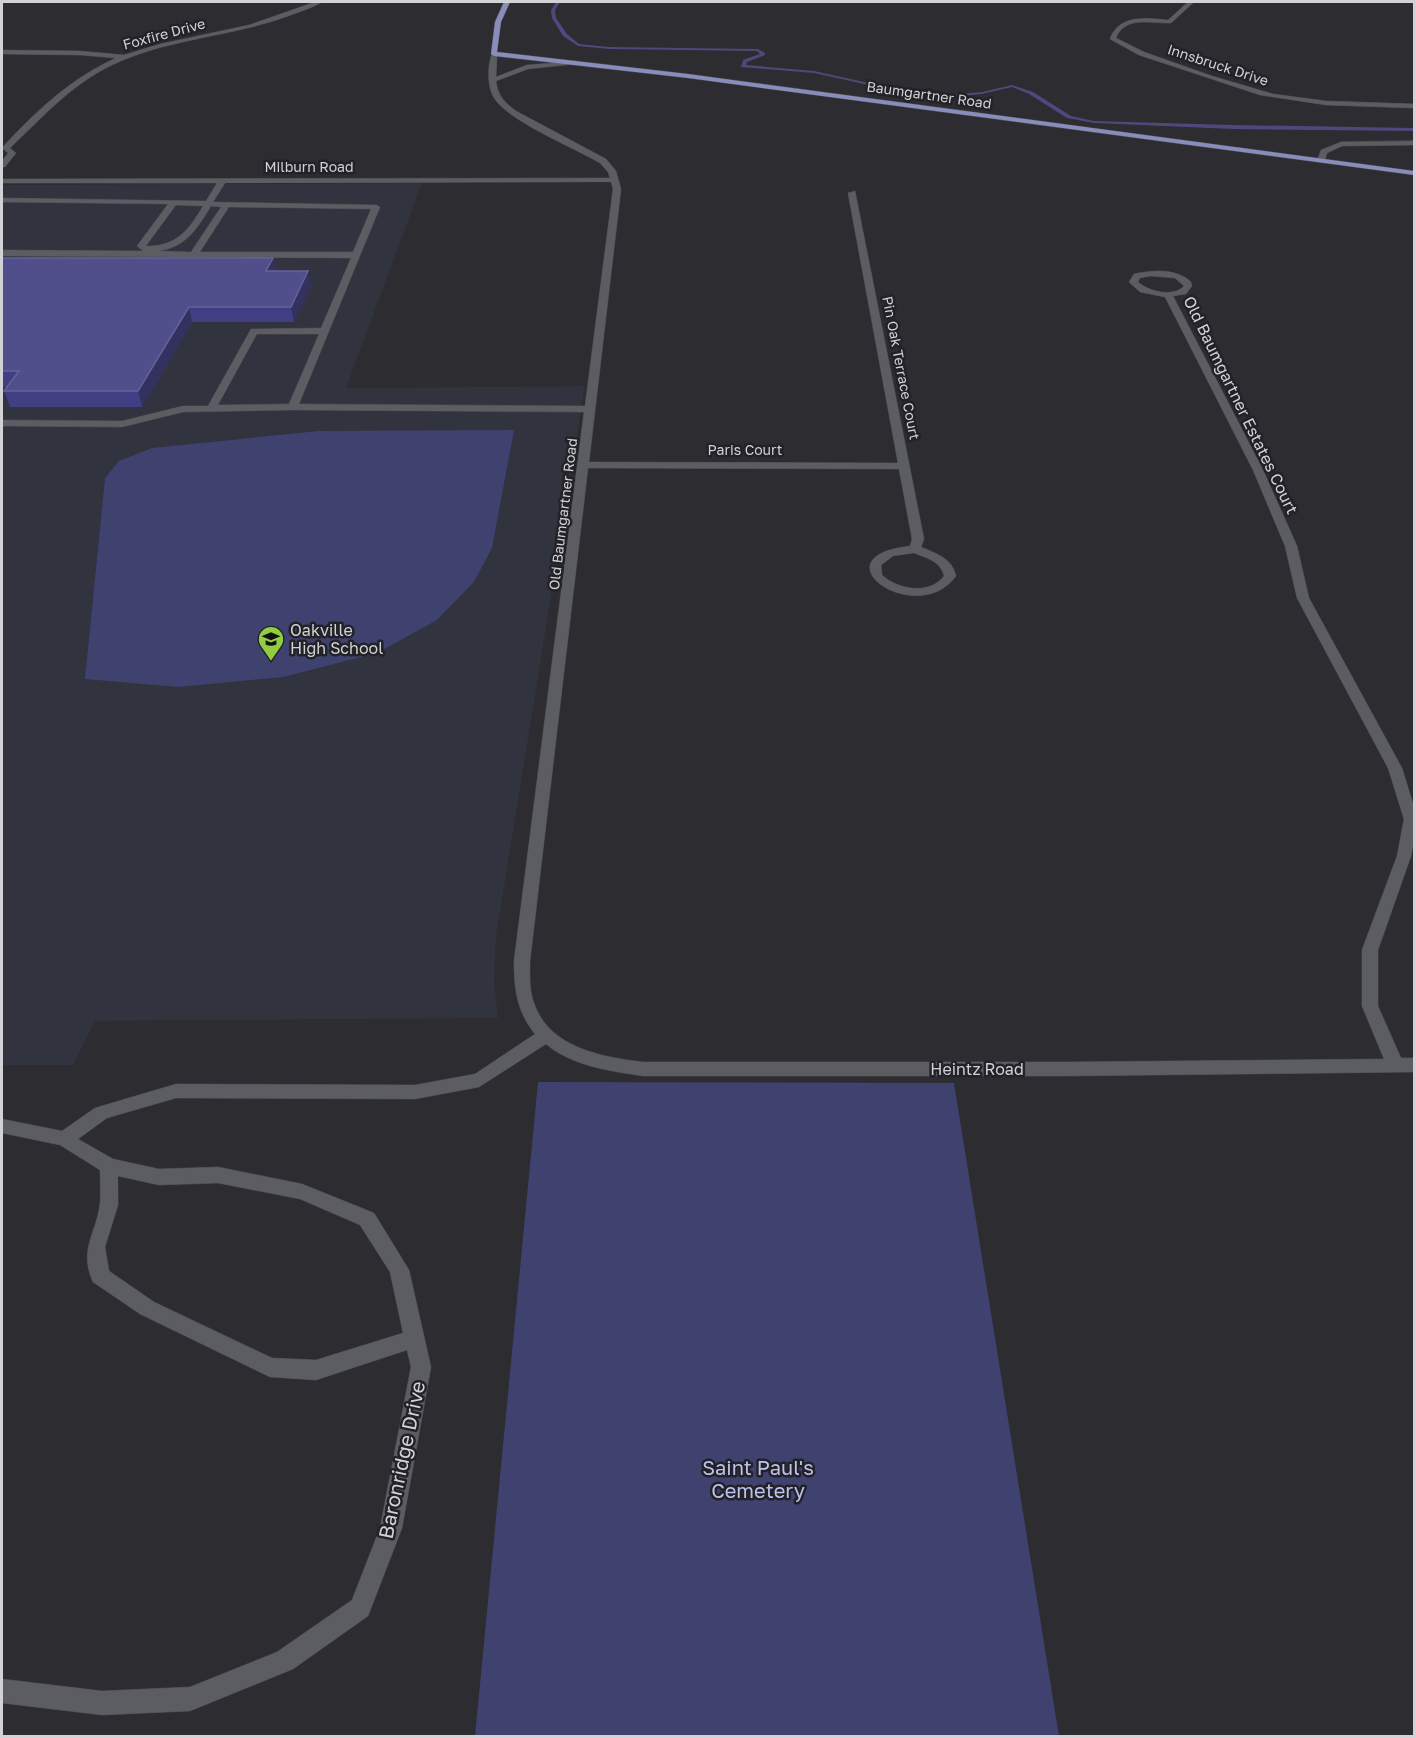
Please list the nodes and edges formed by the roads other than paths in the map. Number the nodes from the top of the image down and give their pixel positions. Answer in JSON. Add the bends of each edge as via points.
{"nodes":[{"id":1,"x":315,"y":2,"type":"edge"},
{"id":2,"x":507,"y":2,"type":"edge"},
{"id":3,"x":1191,"y":2,"type":"edge"},
{"id":4,"x":518,"y":47,"type":"dead end"},
{"id":5,"x":2,"y":52,"type":"edge"},
{"id":6,"x":494,"y":54,"type":"junction"},
{"id":7,"x":126,"y":57,"type":"junction"},
{"id":8,"x":550,"y":59,"type":"junction"},
{"id":9,"x":574,"y":62,"type":"junction"},
{"id":10,"x":493,"y":80,"type":"junction"},
{"id":11,"x":1414,"y":106,"type":"edge"},
{"id":12,"x":1414,"y":142,"type":"edge"},
{"id":13,"x":4,"y":149,"type":"edge"},
{"id":14,"x":1321,"y":161,"type":"junction"},
{"id":15,"x":2,"y":165,"type":"edge"},
{"id":16,"x":1414,"y":173,"type":"edge"},
{"id":17,"x":223,"y":180,"type":"junction"},
{"id":18,"x":616,"y":180,"type":"junction"},
{"id":19,"x":2,"y":181,"type":"edge"},
{"id":20,"x":852,"y":193,"type":"dead end"},
{"id":21,"x":2,"y":200,"type":"edge"},
{"id":22,"x":174,"y":202,"type":"junction"},
{"id":23,"x":208,"y":204,"type":"junction"},
{"id":24,"x":226,"y":204,"type":"junction"},
{"id":25,"x":2,"y":253,"type":"edge"},
{"id":26,"x":194,"y":254,"type":"junction"},
{"id":27,"x":356,"y":255,"type":"junction"},
{"id":28,"x":1168,"y":295,"type":"junction"},
{"id":29,"x":325,"y":331,"type":"junction"},
{"id":30,"x":293,"y":407,"type":"junction"},
{"id":31,"x":211,"y":409,"type":"junction"},
{"id":32,"x":591,"y":409,"type":"junction"},
{"id":33,"x":2,"y":423,"type":"edge"},
{"id":34,"x":585,"y":465,"type":"junction"},
{"id":35,"x":905,"y":466,"type":"junction"},
{"id":36,"x":915,"y":549,"type":"junction"},
{"id":37,"x":547,"y":1035,"type":"junction"},
{"id":38,"x":1395,"y":1065,"type":"junction"},
{"id":39,"x":1414,"y":1065,"type":"edge"},
{"id":40,"x":2,"y":1126,"type":"edge"},
{"id":41,"x":64,"y":1139,"type":"junction"},
{"id":42,"x":109,"y":1166,"type":"junction"},
{"id":43,"x":414,"y":1339,"type":"junction"},
{"id":44,"x":2,"y":1691,"type":"edge"}],
"edges":[{"from":1,"to":7,"type":"street","name":"Foxfire Drive","via":[[272,20]]},
{"from":2,"to":6,"type":"main road","via":[[498,22],[500,40]]},
{"from":3,"to":11,"type":"street","name":"Innsbruck Drive","via":[[1169,22],[1125,22],[1113,39],[1182,67],[1274,96]]},
{"from":4,"to":8,"type":"main road"},
{"from":5,"to":7,"type":"street"},
{"from":6,"to":8,"type":"main road","name":"Baumgartner Road"},
{"from":6,"to":10,"type":"street"},
{"from":7,"to":13,"type":"street","name":"Foxfire Drive","via":[[66,91]]},
{"from":8,"to":9,"type":"main road","name":"Baumgartner Road"},
{"from":9,"to":10,"type":"street","via":[[528,67]]},
{"from":9,"to":14,"type":"main road","name":"Baumgartner Road"},
{"from":10,"to":18,"type":"street","via":[[495,96],[508,109],[603,161]]},
{"from":12,"to":14,"type":"street","via":[[1341,144],[1324,152]]},
{"from":13,"to":15,"type":"street","name":"Foxfire Drive","via":[[12,153]]},
{"from":14,"to":16,"type":"main road","name":"Baumgartner Road"},
{"from":17,"to":18,"type":"street","name":"Milburn Road"},
{"from":17,"to":19,"type":"street","name":"Milburn Road"},
{"from":17,"to":23,"type":"street"},
{"from":18,"to":32,"type":"street","name":"Old Baumgartner Road"},
{"from":20,"to":35,"type":"street","name":"Pin Oak Terrace Court"},
{"from":21,"to":22,"type":"street"},
{"from":22,"to":23,"type":"street"},
{"from":22,"to":23,"type":"street","via":[[141,246],[144,249],[177,244],[187,236]]},
{"from":23,"to":24,"type":"street"},
{"from":24,"to":26,"type":"street"},
{"from":24,"to":27,"type":"street","via":[[376,207]]},
{"from":25,"to":26,"type":"street"},
{"from":26,"to":27,"type":"street"},
{"from":27,"to":29,"type":"street"},
{"from":28,"to":28,"type":"street","name":"Old Baumgartner Estates Court","via":[[1142,290],[1134,279],[1160,273],[1187,282],[1183,292]]},
{"from":28,"to":38,"type":"street","name":"Old Baumgartner Estates Court","via":[[1258,470],[1291,546],[1304,598],[1395,768],[1411,819],[1404,856],[1370,950],[1370,1006]]},
{"from":29,"to":30,"type":"street"},
{"from":29,"to":31,"type":"street","via":[[254,331]]},
{"from":30,"to":31,"type":"street"},
{"from":30,"to":32,"type":"street"},
{"from":31,"to":33,"type":"street","via":[[183,409],[122,424]]},
{"from":32,"to":34,"type":"street","name":"Old Baumgartner Road"},
{"from":34,"to":35,"type":"street","name":"Paris Court"},
{"from":34,"to":37,"type":"street","name":"Old Baumgartner Road","via":[[522,961],[526,1003]]},
{"from":35,"to":36,"type":"street","name":"Pin Oak Terrace Court","via":[[918,539]]},
{"from":36,"to":36,"type":"street","via":[[941,558],[948,565],[950,579],[944,585],[910,592],[879,579],[875,573],[879,560],[896,551]]},
{"from":37,"to":38,"type":"street","name":"Heintz Road","via":[[585,1058],[643,1069]]},
{"from":37,"to":41,"type":"street","via":[[479,1080],[415,1092],[176,1091],[101,1113]]},
{"from":38,"to":39,"type":"street","name":"Heintz Road"},
{"from":40,"to":41,"type":"street","name":"Baronridge Drive"},
{"from":41,"to":42,"type":"street","name":"Baronridge Drive"},
{"from":42,"to":43,"type":"street","name":"Baronridge Drive","via":[[159,1177],[218,1175],[302,1192],[367,1219],[399,1270]]},
{"from":42,"to":43,"type":"street","via":[[109,1204],[96,1247],[100,1276],[147,1308],[270,1368],[316,1370]]},
{"from":43,"to":44,"type":"street","name":"Baronridge Drive","via":[[421,1367],[391,1528],[360,1608],[285,1661],[190,1699],[102,1703]]}]}
